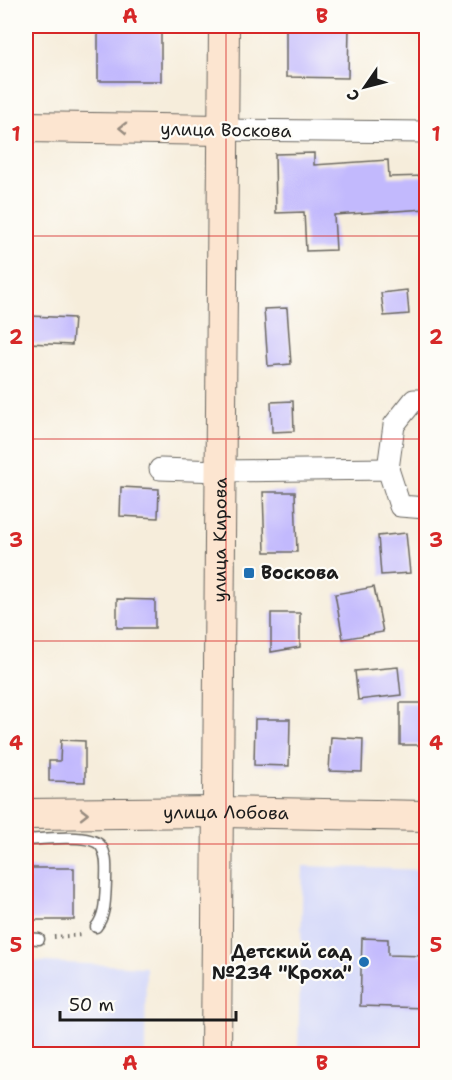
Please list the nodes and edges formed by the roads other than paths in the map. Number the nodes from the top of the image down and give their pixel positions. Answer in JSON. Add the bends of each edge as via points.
{"nodes":[{"id":1,"x":224,"y":26,"type":"edge"},
{"id":2,"x":26,"y":127,"type":"edge"},
{"id":3,"x":223,"y":130,"type":"junction"},
{"id":4,"x":426,"y":132,"type":"edge"},
{"id":5,"x":426,"y":400,"type":"edge"},
{"id":6,"x":160,"y":469,"type":"dead end"},
{"id":7,"x":388,"y":470,"type":"junction"},
{"id":8,"x":220,"y":471,"type":"junction"},
{"id":9,"x":426,"y":508,"type":"edge"},
{"id":10,"x":219,"y":812,"type":"junction"},
{"id":11,"x":26,"y":814,"type":"edge"},
{"id":12,"x":426,"y":816,"type":"edge"},
{"id":13,"x":26,"y":840,"type":"edge"},
{"id":14,"x":96,"y":927,"type":"road end"},
{"id":15,"x":26,"y":938,"type":"edge"},
{"id":16,"x":39,"y":939,"type":"road end"},
{"id":17,"x":216,"y":1054,"type":"edge"}],
"edges":[{"from":1,"to":3,"type":"main road","name":"улица Кирова"},
{"from":3,"to":2,"type":"main road","name":"улица Воскова","one_way":true},
{"from":3,"to":4,"type":"street","name":"улица Воскова"},
{"from":3,"to":8,"type":"main road","name":"улица Кирова"},
{"from":5,"to":7,"type":"street","via":[[414,400],[394,425]]},
{"from":6,"to":8,"type":"street"},
{"from":7,"to":8,"type":"street"},
{"from":7,"to":9,"type":"street","via":[[400,506]]},
{"from":8,"to":10,"type":"main road","name":"улица Кирова"},
{"from":11,"to":10,"type":"main road","name":"улица Лобова","one_way":true},
{"from":10,"to":12,"type":"main road","name":"улица Лобова"},
{"from":10,"to":17,"type":"main road","name":"улица Кирова"},
{"from":13,"to":14,"type":"lane","via":[[75,838],[99,844],[106,863],[106,890],[102,921]]},
{"from":15,"to":16,"type":"lane"}]}
